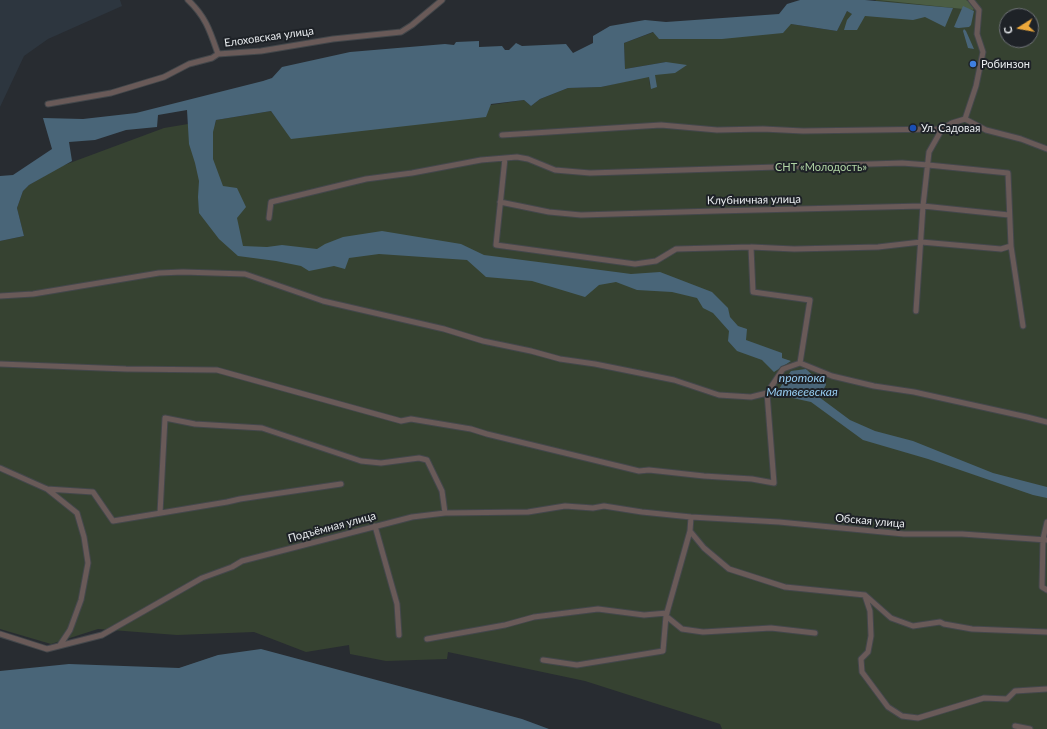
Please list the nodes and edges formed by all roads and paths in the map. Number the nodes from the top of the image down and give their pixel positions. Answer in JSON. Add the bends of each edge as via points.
{"nodes":[{"id":1,"x":188,"y":0,"type":"edge"},
{"id":2,"x":442,"y":0,"type":"edge"},
{"id":3,"x":971,"y":0,"type":"edge"},
{"id":4,"x":218,"y":54,"type":"junction"},
{"id":5,"x":48,"y":104,"type":"dead end"},
{"id":6,"x":965,"y":119,"type":"junction"},
{"id":7,"x":942,"y":129,"type":"junction"},
{"id":8,"x":502,"y":135,"type":"dead end"},
{"id":9,"x":1047,"y":149,"type":"edge"},
{"id":10,"x":505,"y":158,"type":"junction"},
{"id":11,"x":928,"y":165,"type":"junction"},
{"id":12,"x":500,"y":202,"type":"junction"},
{"id":13,"x":923,"y":206,"type":"junction"},
{"id":14,"x":1009,"y":215,"type":"junction"},
{"id":15,"x":269,"y":218,"type":"dead end"},
{"id":16,"x":921,"y":242,"type":"junction"},
{"id":17,"x":1011,"y":246,"type":"junction"},
{"id":18,"x":751,"y":247,"type":"junction"},
{"id":19,"x":0,"y":296,"type":"edge"},
{"id":20,"x":916,"y":311,"type":"dead end"},
{"id":21,"x":1023,"y":326,"type":"dead end"},
{"id":22,"x":800,"y":363,"type":"junction"},
{"id":23,"x":0,"y":364,"type":"edge"},
{"id":24,"x":768,"y":393,"type":"junction"},
{"id":25,"x":1047,"y":422,"type":"edge"},
{"id":26,"x":0,"y":468,"type":"edge"},
{"id":27,"x":341,"y":484,"type":"dead end"},
{"id":28,"x":47,"y":489,"type":"junction"},
{"id":29,"x":160,"y":513,"type":"junction"},
{"id":30,"x":445,"y":513,"type":"junction"},
{"id":31,"x":691,"y":518,"type":"junction"},
{"id":32,"x":1047,"y":522,"type":"edge"},
{"id":33,"x":375,"y":526,"type":"junction"},
{"id":34,"x":690,"y":531,"type":"junction"},
{"id":35,"x":1045,"y":539,"type":"edge"},
{"id":36,"x":1047,"y":590,"type":"edge"},
{"id":37,"x":865,"y":596,"type":"junction"},
{"id":38,"x":667,"y":615,"type":"junction"},
{"id":39,"x":1047,"y":632,"type":"edge"},
{"id":40,"x":815,"y":633,"type":"dead end"},
{"id":41,"x":0,"y":634,"type":"edge"},
{"id":42,"x":399,"y":635,"type":"dead end"},
{"id":43,"x":427,"y":639,"type":"dead end"},
{"id":44,"x":60,"y":645,"type":"junction"},
{"id":45,"x":543,"y":660,"type":"dead end"},
{"id":46,"x":1047,"y":689,"type":"edge"},
{"id":47,"x":1015,"y":726,"type":"dead end"},
{"id":48,"x":1030,"y":729,"type":"edge"}],
"edges":[{"from":1,"to":4,"type":"street","via":[[209,27]]},
{"from":2,"to":4,"type":"street","name":"Елоховская улица","via":[[412,26],[400,32],[333,39],[261,51]]},
{"from":3,"to":6,"type":"street","via":[[979,10],[976,34],[983,52],[976,86]]},
{"from":4,"to":5,"type":"street","name":"Елоховская улица","via":[[189,64],[164,77],[111,94]]},
{"from":6,"to":7,"type":"street"},
{"from":6,"to":9,"type":"street","via":[[986,130]]},
{"from":7,"to":8,"type":"street","via":[[717,130],[661,125]]},
{"from":7,"to":11,"type":"street","via":[[930,152]]},
{"from":10,"to":11,"type":"street","via":[[528,159],[555,170],[590,173],[902,163]]},
{"from":10,"to":12,"type":"street"},
{"from":10,"to":15,"type":"street","via":[[366,179],[271,202]]},
{"from":11,"to":13,"type":"street"},
{"from":11,"to":14,"type":"street","via":[[1008,173]]},
{"from":12,"to":13,"type":"street","name":"Клубничная улица","via":[[549,212],[581,215]]},
{"from":12,"to":18,"type":"street","via":[[496,245],[635,264],[656,261],[676,249]]},
{"from":13,"to":14,"type":"street","name":"Клубничная улица"},
{"from":13,"to":16,"type":"street"},
{"from":14,"to":17,"type":"street"},
{"from":16,"to":17,"type":"street","via":[[1001,249]]},
{"from":16,"to":18,"type":"street","via":[[870,247]]},
{"from":16,"to":20,"type":"street"},
{"from":17,"to":21,"type":"street"},
{"from":18,"to":22,"type":"street","via":[[754,292],[810,300]]},
{"from":19,"to":24,"type":"street","via":[[33,294],[159,273],[245,274],[324,301],[444,328],[483,341],[560,359],[674,380],[719,396],[750,397]]},
{"from":22,"to":24,"type":"street","via":[[783,369]]},
{"from":22,"to":25,"type":"street","via":[[846,380],[914,392]]},
{"from":23,"to":24,"type":"street","via":[[217,370],[401,421],[410,419],[471,429],[639,471],[752,479],[774,483]]},
{"from":26,"to":28,"type":"street"},
{"from":27,"to":29,"type":"street","via":[[240,498]]},
{"from":28,"to":29,"type":"street","via":[[93,492],[113,521]]},
{"from":28,"to":44,"type":"street","via":[[77,514],[88,562],[81,600],[70,630]]},
{"from":29,"to":30,"type":"street","via":[[165,418],[196,424],[262,428],[361,461],[381,463],[419,458],[428,460],[442,491]]},
{"from":30,"to":31,"type":"street","name":"Подъёмная улица","via":[[528,512],[565,506],[604,506]]},
{"from":30,"to":33,"type":"street","name":"Подъёмная улица","via":[[412,517]]},
{"from":31,"to":34,"type":"street"},
{"from":31,"to":35,"type":"street","name":"Обская улица","via":[[779,522],[904,534],[962,534]]},
{"from":32,"to":35,"type":"street"},
{"from":33,"to":42,"type":"street","via":[[397,604]]},
{"from":33,"to":44,"type":"street","name":"Подъёмная улица","via":[[242,561],[202,578],[102,635]]},
{"from":34,"to":37,"type":"street","via":[[704,548],[729,569],[785,587]]},
{"from":34,"to":38,"type":"street"},
{"from":35,"to":36,"type":"street","via":[[1042,587]]},
{"from":37,"to":39,"type":"street","via":[[891,618],[913,626],[940,622],[972,629]]},
{"from":37,"to":46,"type":"street","via":[[870,611],[871,636],[868,652],[862,659],[862,672],[888,707],[902,716],[918,718],[984,698],[1007,699],[1015,691]]},
{"from":38,"to":40,"type":"street","via":[[682,629],[703,632],[771,628]]},
{"from":38,"to":43,"type":"street","via":[[598,609],[534,617]]},
{"from":38,"to":45,"type":"street","via":[[663,651],[577,665]]},
{"from":41,"to":44,"type":"street","name":"Подъёмная улица","via":[[47,649]]},
{"from":47,"to":48,"type":"street"}]}
